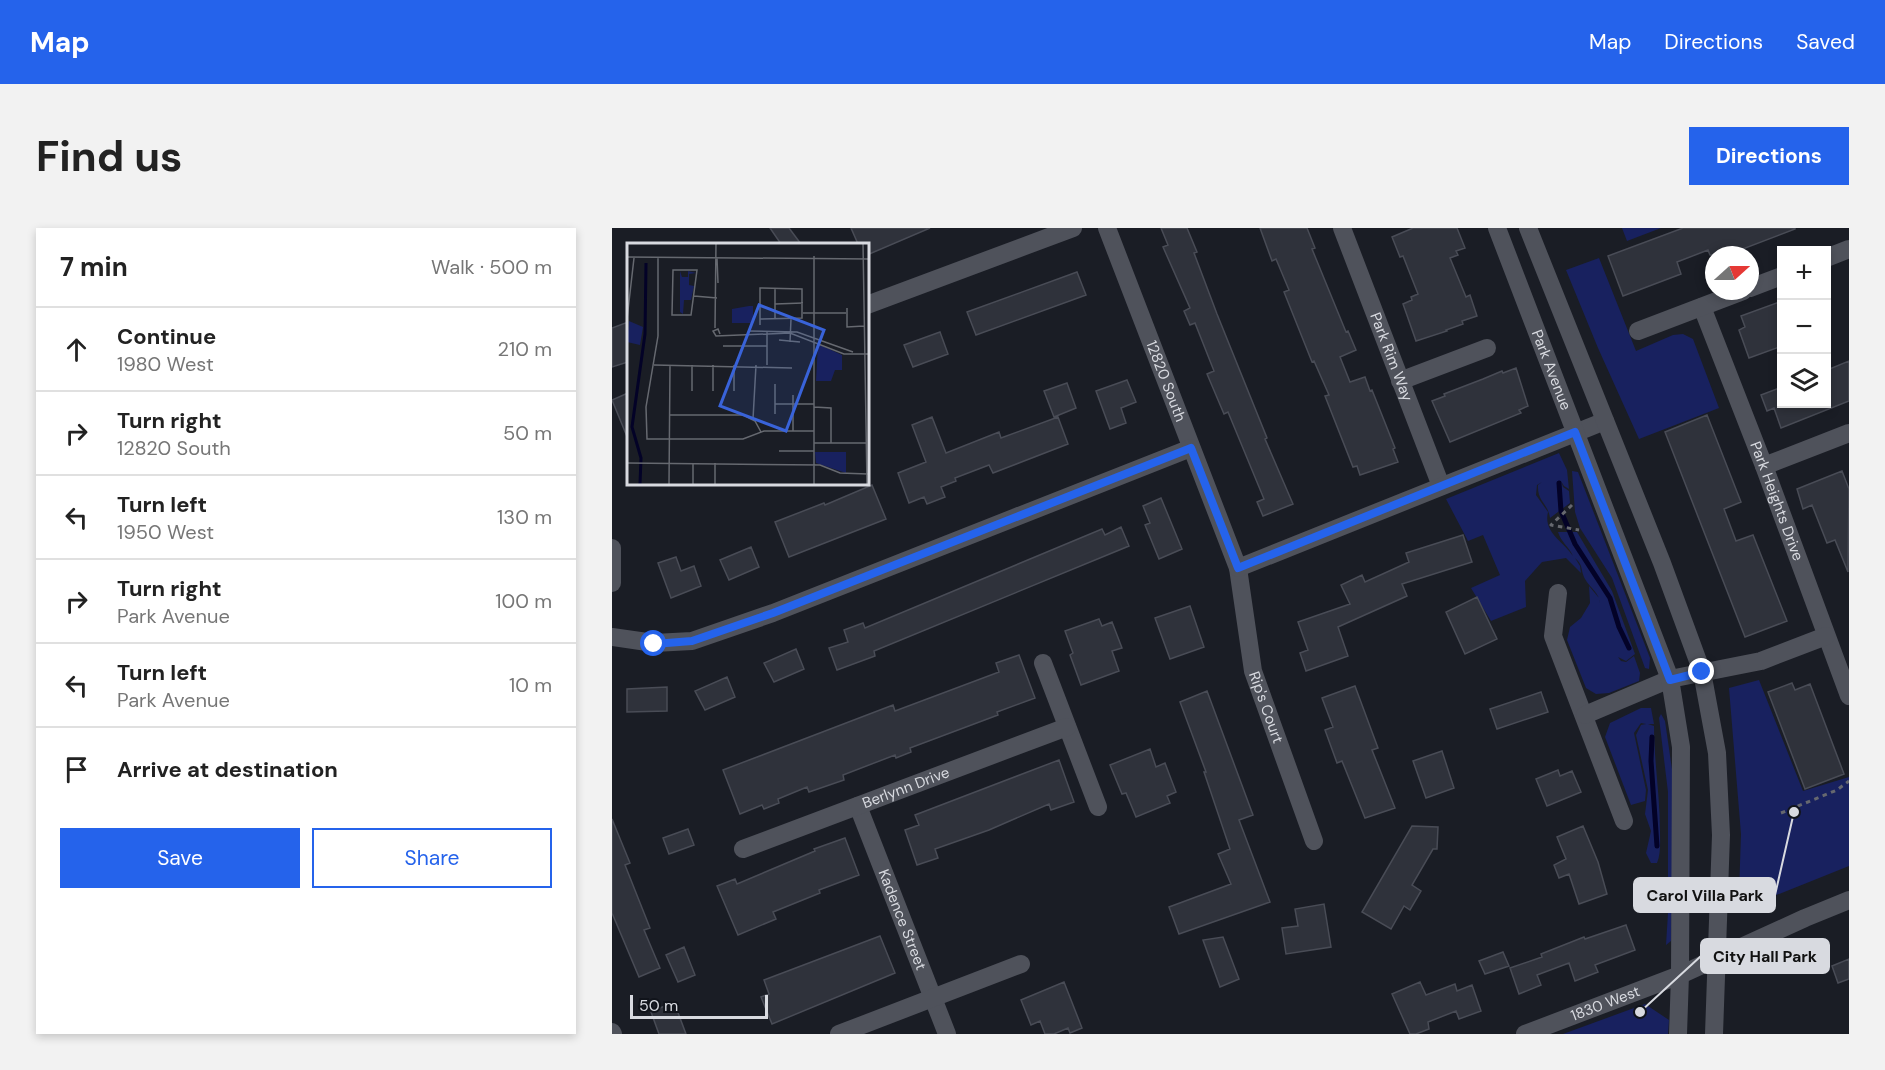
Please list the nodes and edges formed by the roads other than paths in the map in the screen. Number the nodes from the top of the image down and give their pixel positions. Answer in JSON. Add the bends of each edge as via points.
{"nodes":[{"id":1,"x":1073,"y":228,"type":"edge"},
{"id":2,"x":1107,"y":228,"type":"edge"},
{"id":3,"x":1342,"y":228,"type":"edge"},
{"id":4,"x":1497,"y":228,"type":"edge"},
{"id":5,"x":1528,"y":228,"type":"edge"},
{"id":6,"x":1849,"y":249,"type":"edge"},
{"id":7,"x":1831,"y":256,"type":"edge"},
{"id":8,"x":1777,"y":278,"type":"edge"},
{"id":9,"x":1759,"y":285,"type":"edge"},
{"id":10,"x":1720,"y":300,"type":"edge"},
{"id":11,"x":868,"y":305,"type":"edge"},
{"id":12,"x":1702,"y":307,"type":"junction"},
{"id":13,"x":1638,"y":331,"type":"dead end"},
{"id":14,"x":1487,"y":348,"type":"dead end"},
{"id":15,"x":1400,"y":381,"type":"junction"},
{"id":16,"x":1605,"y":421,"type":"junction"},
{"id":17,"x":1575,"y":432,"type":"junction"},
{"id":18,"x":1849,"y":433,"type":"edge"},
{"id":19,"x":1191,"y":448,"type":"junction"},
{"id":20,"x":1764,"y":466,"type":"junction"},
{"id":21,"x":1440,"y":486,"type":"junction"},
{"id":22,"x":612,"y":548,"type":"edge"},
{"id":23,"x":1238,"y":568,"type":"junction"},
{"id":24,"x":612,"y":583,"type":"edge"},
{"id":25,"x":1558,"y":593,"type":"dead end"},
{"id":26,"x":1826,"y":636,"type":"junction"},
{"id":27,"x":612,"y":637,"type":"edge"},
{"id":28,"x":1043,"y":663,"type":"dead end"},
{"id":29,"x":1702,"y":672,"type":"junction"},
{"id":30,"x":1670,"y":680,"type":"junction"},
{"id":31,"x":1849,"y":696,"type":"edge"},
{"id":32,"x":1584,"y":716,"type":"junction"},
{"id":33,"x":1067,"y":727,"type":"junction"},
{"id":34,"x":858,"y":806,"type":"junction"},
{"id":35,"x":1098,"y":807,"type":"dead end"},
{"id":36,"x":1624,"y":820,"type":"dead end"},
{"id":37,"x":1314,"y":841,"type":"dead end"},
{"id":38,"x":743,"y":849,"type":"dead end"},
{"id":39,"x":1849,"y":900,"type":"edge"},
{"id":40,"x":1717,"y":959,"type":"junction"},
{"id":41,"x":1021,"y":964,"type":"dead end"},
{"id":42,"x":1680,"y":975,"type":"junction"},
{"id":43,"x":933,"y":998,"type":"junction"},
{"id":44,"x":839,"y":1034,"type":"edge"},
{"id":45,"x":947,"y":1034,"type":"edge"},
{"id":46,"x":1525,"y":1034,"type":"edge"},
{"id":47,"x":1678,"y":1034,"type":"edge"},
{"id":48,"x":1714,"y":1034,"type":"edge"}],
"edges":[{"from":1,"to":11,"type":"street"},
{"from":2,"to":19,"type":"street","name":"12820 South"},
{"from":3,"to":15,"type":"street","name":"Park Rim Way"},
{"from":4,"to":17,"type":"street","name":"Park Avenue"},
{"from":5,"to":16,"type":"street","name":"Park Avenue"},
{"from":6,"to":7,"type":"street"},
{"from":8,"to":9,"type":"street"},
{"from":10,"to":12,"type":"street"},
{"from":12,"to":13,"type":"street"},
{"from":12,"to":20,"type":"street","name":"Park Heights Drive"},
{"from":14,"to":15,"type":"street"},
{"from":15,"to":21,"type":"street","name":"Park Rim Way"},
{"from":16,"to":17,"type":"street"},
{"from":16,"to":29,"type":"street","name":"Park Avenue"},
{"from":17,"to":21,"type":"street"},
{"from":17,"to":30,"type":"street","name":"Park Avenue"},
{"from":18,"to":20,"type":"street"},
{"from":19,"to":23,"type":"street","name":"12820 South"},
{"from":19,"to":27,"type":"street","via":[[773,613],[692,641],[654,644]]},
{"from":20,"to":26,"type":"street","name":"Park Heights Drive"},
{"from":21,"to":23,"type":"street"},
{"from":22,"to":24,"type":"street"},
{"from":23,"to":37,"type":"street","name":"Rip's Court","via":[[1253,671]]},
{"from":25,"to":32,"type":"street","via":[[1553,636]]},
{"from":26,"to":29,"type":"street","via":[[1761,661]]},
{"from":26,"to":31,"type":"street","name":"Park Heights Drive"},
{"from":28,"to":33,"type":"street"},
{"from":29,"to":30,"type":"street"},
{"from":29,"to":40,"type":"street","name":"Park Avenue","via":[[1717,753],[1721,835]]},
{"from":30,"to":32,"type":"street"},
{"from":30,"to":42,"type":"street","name":"Park Avenue","via":[[1681,747]]},
{"from":32,"to":36,"type":"street"},
{"from":33,"to":34,"type":"street","name":"Berlynn Drive"},
{"from":33,"to":35,"type":"street"},
{"from":34,"to":38,"type":"street","name":"Berlynn Drive"},
{"from":34,"to":43,"type":"street","name":"Kadence Street"},
{"from":39,"to":40,"type":"street","name":"1830 West"},
{"from":40,"to":42,"type":"street","name":"1830 West"},
{"from":40,"to":48,"type":"street","name":"Park Avenue"},
{"from":41,"to":43,"type":"street"},
{"from":42,"to":46,"type":"street","name":"1830 West"},
{"from":42,"to":47,"type":"street","name":"Park Avenue"},
{"from":43,"to":44,"type":"street"},
{"from":43,"to":45,"type":"street","name":"Kadence Street"}]}
